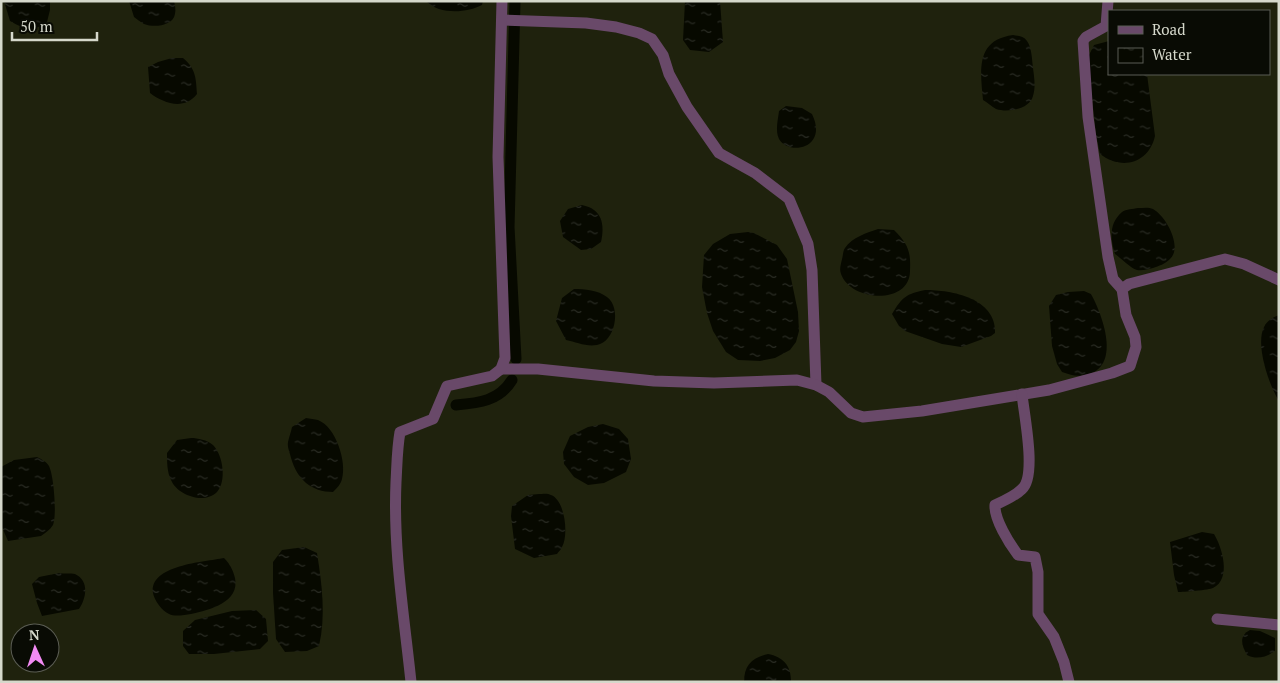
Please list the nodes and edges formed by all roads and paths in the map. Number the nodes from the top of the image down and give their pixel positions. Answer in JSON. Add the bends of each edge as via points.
{"nodes":[{"id":1,"x":502,"y":1,"type":"edge"},
{"id":2,"x":1108,"y":1,"type":"edge"},
{"id":3,"x":502,"y":20,"type":"junction"},
{"id":4,"x":1279,"y":280,"type":"edge"},
{"id":5,"x":1122,"y":289,"type":"junction"},
{"id":6,"x":501,"y":369,"type":"junction"},
{"id":7,"x":816,"y":385,"type":"junction"},
{"id":8,"x":1022,"y":394,"type":"junction"},
{"id":9,"x":1217,"y":619,"type":"dead end"},
{"id":10,"x":1279,"y":625,"type":"edge"},
{"id":11,"x":411,"y":682,"type":"edge"},
{"id":12,"x":1069,"y":682,"type":"edge"}],
"edges":[{"from":1,"to":3,"type":"street"},
{"from":2,"to":5,"type":"street","via":[[1106,26],[1083,41],[1088,117],[1108,257],[1113,279]]},
{"from":3,"to":6,"type":"street","via":[[498,157],[505,358]]},
{"from":3,"to":7,"type":"street","via":[[586,23],[639,33],[652,39],[687,107],[719,153],[755,173],[789,199],[808,244],[812,270]]},
{"from":4,"to":5,"type":"street","via":[[1225,259],[1130,284]]},
{"from":5,"to":8,"type":"street","via":[[1126,315],[1135,337],[1136,347],[1130,366],[1084,381]]},
{"from":6,"to":7,"type":"street","via":[[714,383],[797,380]]},
{"from":6,"to":11,"type":"street","via":[[492,376],[447,386],[433,419],[400,432],[395,510]]},
{"from":7,"to":8,"type":"street","via":[[829,392],[851,413],[863,417],[922,411]]},
{"from":8,"to":12,"type":"street","via":[[1029,476],[1023,489],[995,505],[995,513],[1018,554],[1035,556],[1038,614],[1054,637]]},
{"from":9,"to":10,"type":"street"}]}
